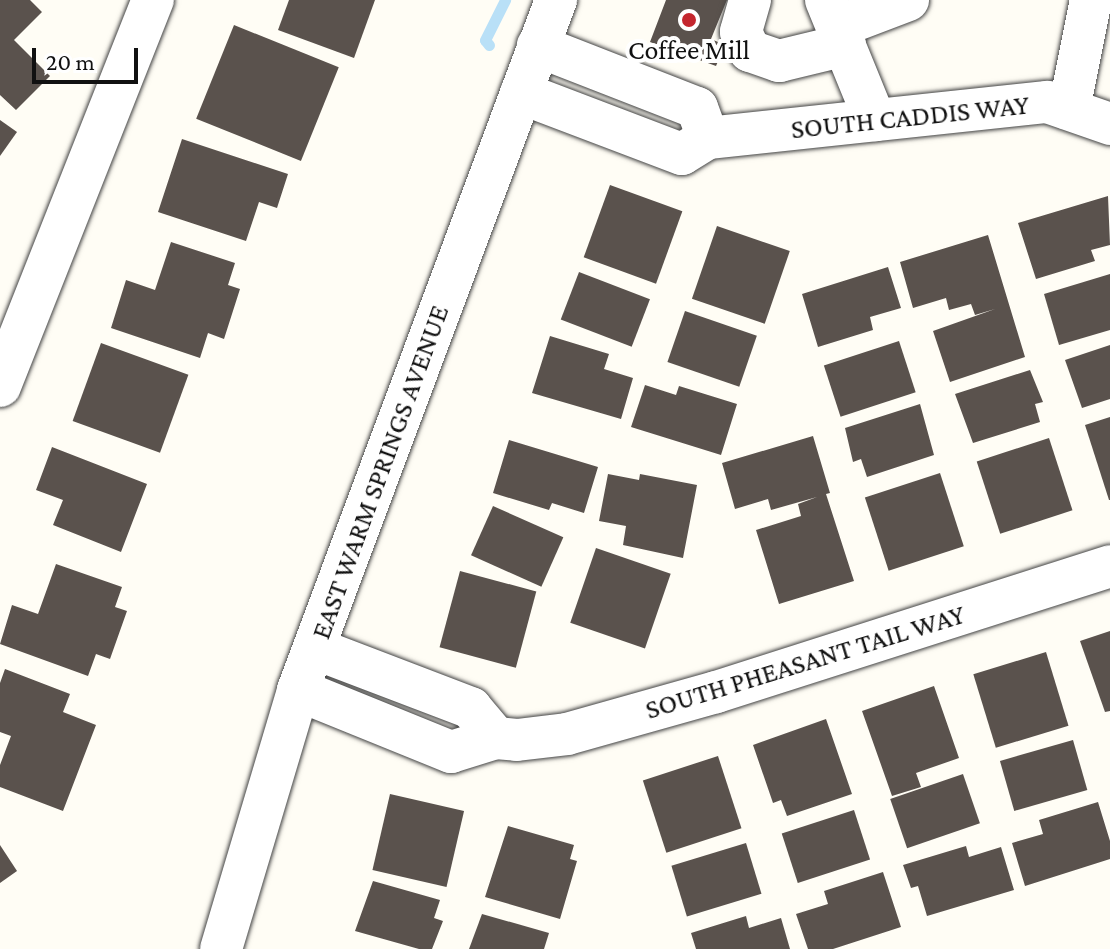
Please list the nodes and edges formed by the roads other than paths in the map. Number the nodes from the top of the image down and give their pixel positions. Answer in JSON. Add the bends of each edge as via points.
{"nodes":[{"id":1,"x":153,"y":0,"type":"edge"},
{"id":2,"x":556,"y":0,"type":"edge"},
{"id":3,"x":750,"y":0,"type":"edge"},
{"id":4,"x":908,"y":0,"type":"edge"},
{"id":5,"x":1091,"y":0,"type":"edge"},
{"id":6,"x":836,"y":24,"type":"edge"},
{"id":7,"x":538,"y":46,"type":"junction"},
{"id":8,"x":521,"y":93,"type":"junction"},
{"id":9,"x":1069,"y":109,"type":"junction"},
{"id":10,"x":875,"y":120,"type":"junction"},
{"id":11,"x":1110,"y":124,"type":"edge"},
{"id":12,"x":708,"y":138,"type":"junction"},
{"id":13,"x":0,"y":386,"type":"edge"},
{"id":14,"x":1110,"y":566,"type":"edge"},
{"id":15,"x":314,"y":648,"type":"junction"},
{"id":16,"x":298,"y":690,"type":"junction"},
{"id":17,"x":496,"y":738,"type":"junction"},
{"id":18,"x":221,"y":949,"type":"edge"}],
"edges":[{"from":1,"to":13,"type":"street"},
{"from":2,"to":7,"type":"street","name":"EAST WARM SPRINGS AVENUE"},
{"from":3,"to":6,"type":"street","via":[[741,32],[750,51],[779,61]]},
{"from":4,"to":6,"type":"street"},
{"from":5,"to":9,"type":"street"},
{"from":6,"to":10,"type":"street"},
{"from":7,"to":8,"type":"street","name":"EAST WARM SPRINGS AVENUE"},
{"from":7,"to":12,"type":"street","via":[[697,108]]},
{"from":8,"to":12,"type":"street","name":"SOUTH CADDIS WAY","via":[[682,154]]},
{"from":8,"to":15,"type":"street","name":"EAST WARM SPRINGS AVENUE"},
{"from":9,"to":10,"type":"street","name":"SOUTH CADDIS WAY","via":[[1039,103]]},
{"from":9,"to":11,"type":"street","name":"SOUTH CADDIS WAY"},
{"from":10,"to":12,"type":"street","name":"SOUTH CADDIS WAY"},
{"from":14,"to":17,"type":"street","name":"SOUTH PHEASANT TAIL WAY","via":[[567,734]]},
{"from":15,"to":16,"type":"street","name":"EAST WARM SPRINGS AVENUE"},
{"from":15,"to":17,"type":"street","via":[[471,708]]},
{"from":16,"to":17,"type":"street","name":"SOUTH PHEASANT TAIL WAY","via":[[451,752]]},
{"from":16,"to":18,"type":"street","name":"EAST WARM SPRINGS AVENUE"}]}
